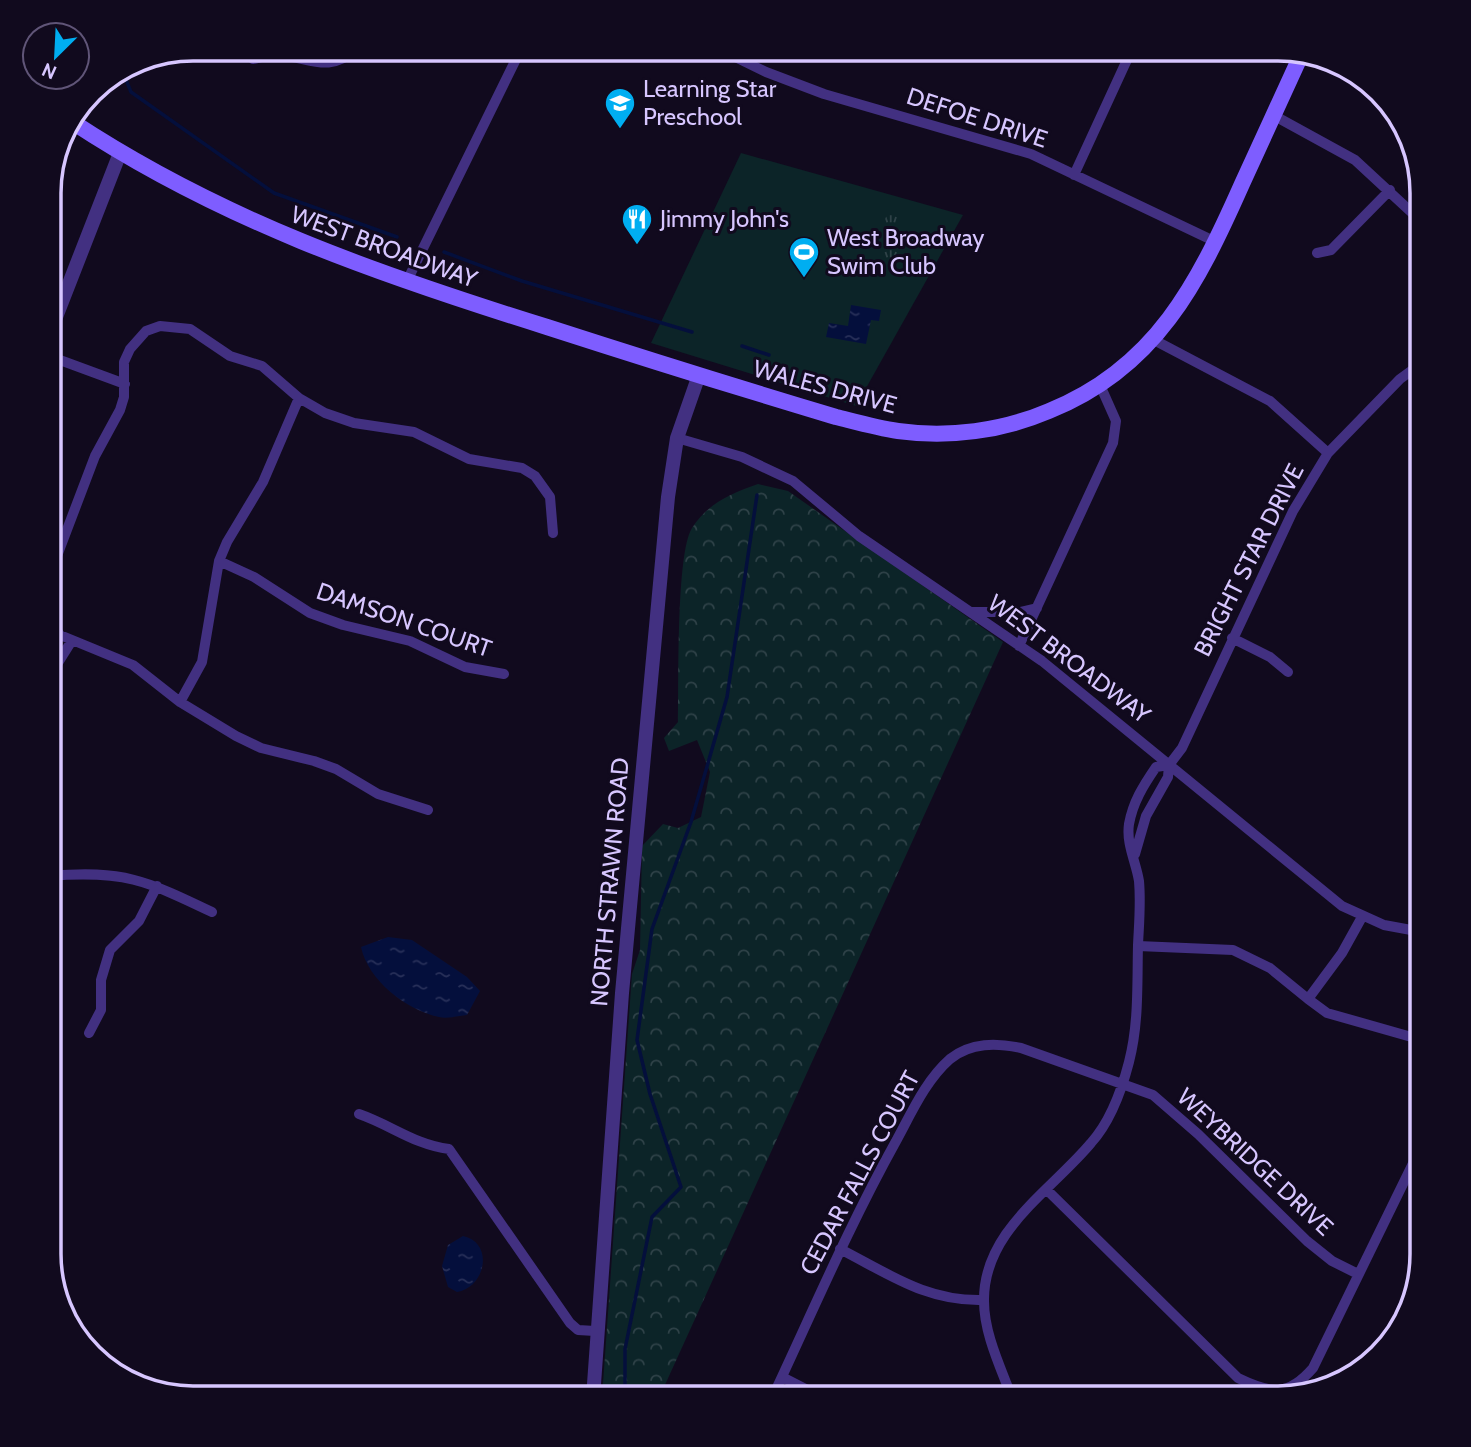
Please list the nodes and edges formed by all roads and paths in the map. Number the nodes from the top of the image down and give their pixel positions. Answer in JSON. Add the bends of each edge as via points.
{"nodes":[{"id":1,"x":514,"y":62,"type":"edge"},
{"id":2,"x":746,"y":62,"type":"edge"},
{"id":3,"x":1126,"y":62,"type":"edge"},
{"id":4,"x":1298,"y":63,"type":"edge"},
{"id":5,"x":1273,"y":115,"type":"junction"},
{"id":6,"x":79,"y":126,"type":"edge"},
{"id":7,"x":120,"y":153,"type":"junction"},
{"id":8,"x":1074,"y":175,"type":"junction"},
{"id":9,"x":1390,"y":190,"type":"junction"},
{"id":10,"x":1410,"y":210,"type":"edge"},
{"id":11,"x":1216,"y":242,"type":"junction"},
{"id":12,"x":1317,"y":253,"type":"dead end"},
{"id":13,"x":406,"y":283,"type":"junction"},
{"id":14,"x":62,"y":302,"type":"edge"},
{"id":15,"x":1154,"y":340,"type":"junction"},
{"id":16,"x":62,"y":361,"type":"edge"},
{"id":17,"x":1410,"y":372,"type":"edge"},
{"id":18,"x":699,"y":375,"type":"junction"},
{"id":19,"x":125,"y":384,"type":"junction"},
{"id":20,"x":1100,"y":385,"type":"junction"},
{"id":21,"x":299,"y":398,"type":"junction"},
{"id":22,"x":677,"y":438,"type":"junction"},
{"id":23,"x":1328,"y":453,"type":"junction"},
{"id":24,"x":554,"y":533,"type":"dead end"},
{"id":25,"x":62,"y":544,"type":"edge"},
{"id":26,"x":219,"y":561,"type":"junction"},
{"id":27,"x":1037,"y":608,"type":"junction"},
{"id":28,"x":970,"y":612,"type":"junction"},
{"id":29,"x":62,"y":636,"type":"edge"},
{"id":30,"x":1232,"y":638,"type":"junction"},
{"id":31,"x":71,"y":642,"type":"junction"},
{"id":32,"x":1019,"y":646,"type":"junction"},
{"id":33,"x":62,"y":657,"type":"edge"},
{"id":34,"x":1288,"y":672,"type":"dead end"},
{"id":35,"x":504,"y":674,"type":"dead end"},
{"id":36,"x":180,"y":702,"type":"junction"},
{"id":37,"x":1169,"y":765,"type":"junction"},
{"id":38,"x":428,"y":810,"type":"dead end"},
{"id":39,"x":1135,"y":854,"type":"junction"},
{"id":40,"x":61,"y":875,"type":"edge"},
{"id":41,"x":157,"y":886,"type":"junction"},
{"id":42,"x":212,"y":912,"type":"dead end"},
{"id":43,"x":1362,"y":917,"type":"junction"},
{"id":44,"x":1410,"y":929,"type":"edge"},
{"id":45,"x":1138,"y":946,"type":"junction"},
{"id":46,"x":1308,"y":999,"type":"junction"},
{"id":47,"x":89,"y":1033,"type":"dead end"},
{"id":48,"x":1410,"y":1037,"type":"edge"},
{"id":49,"x":1122,"y":1084,"type":"junction"},
{"id":50,"x":359,"y":1114,"type":"dead end"},
{"id":51,"x":1410,"y":1170,"type":"edge"},
{"id":52,"x":1047,"y":1191,"type":"junction"},
{"id":53,"x":840,"y":1249,"type":"junction"},
{"id":54,"x":1358,"y":1274,"type":"junction"},
{"id":55,"x":984,"y":1300,"type":"junction"},
{"id":56,"x":595,"y":1331,"type":"junction"},
{"id":57,"x":782,"y":1377,"type":"junction"},
{"id":58,"x":1294,"y":1385,"type":"edge"},
{"id":59,"x":593,"y":1386,"type":"edge"},
{"id":60,"x":778,"y":1386,"type":"edge"},
{"id":61,"x":800,"y":1386,"type":"edge"},
{"id":62,"x":1008,"y":1386,"type":"edge"},
{"id":63,"x":1258,"y":1386,"type":"edge"}],
"edges":[{"from":1,"to":13,"type":"street"},
{"from":2,"to":8,"type":"street","name":"DEFOE DRIVE","via":[[824,94],[1031,154]]},
{"from":3,"to":8,"type":"street"},
{"from":4,"to":5,"type":"main road","name":"WALES DRIVE"},
{"from":5,"to":9,"type":"street","via":[[1355,160]]},
{"from":5,"to":11,"type":"main road","name":"WALES DRIVE"},
{"from":6,"to":7,"type":"main road","name":"WEST BROADWAY"},
{"from":7,"to":13,"type":"main road","name":"WEST BROADWAY","via":[[317,250]]},
{"from":7,"to":14,"type":"street"},
{"from":8,"to":11,"type":"street","name":"DEFOE DRIVE"},
{"from":9,"to":10,"type":"street"},
{"from":9,"to":12,"type":"street","via":[[1331,250]]},
{"from":11,"to":15,"type":"main road","name":"WALES DRIVE","via":[[1188,295]]},
{"from":13,"to":18,"type":"main road","name":"WEST BROADWAY"},
{"from":15,"to":20,"type":"main road","name":"WALES DRIVE"},
{"from":15,"to":23,"type":"street","via":[[1270,401]]},
{"from":16,"to":19,"type":"street"},
{"from":17,"to":23,"type":"street","name":"BRIGHT STAR DRIVE"},
{"from":18,"to":20,"type":"main road","name":"WALES DRIVE","via":[[836,417],[898,431],[935,433],[1031,419]]},
{"from":18,"to":22,"type":"street","name":"NORTH STRAWN ROAD"},
{"from":19,"to":21,"type":"street","via":[[127,355],[137,338],[146,331],[174,325],[190,329],[230,356],[262,366]]},
{"from":19,"to":25,"type":"street","via":[[120,410],[95,456]]},
{"from":20,"to":27,"type":"street","via":[[1116,421],[1113,443]]},
{"from":21,"to":24,"type":"street","via":[[354,423],[414,432],[469,459],[522,468],[535,475],[550,497]]},
{"from":21,"to":26,"type":"street","via":[[263,482]]},
{"from":22,"to":28,"type":"street","name":"WEST BROADWAY","via":[[742,457],[793,481],[859,536]]},
{"from":22,"to":56,"type":"street","name":"NORTH STRAWN ROAD"},
{"from":23,"to":30,"type":"street","name":"BRIGHT STAR DRIVE","via":[[1293,511]]},
{"from":26,"to":35,"type":"street","name":"DAMSON COURT","via":[[310,613],[410,641],[465,667]]},
{"from":26,"to":36,"type":"street","via":[[202,662]]},
{"from":27,"to":28,"type":"street"},
{"from":27,"to":32,"type":"street"},
{"from":28,"to":32,"type":"street","name":"WEST BROADWAY"},
{"from":29,"to":31,"type":"street"},
{"from":30,"to":34,"type":"street"},
{"from":30,"to":37,"type":"street","name":"BRIGHT STAR DRIVE","via":[[1182,748]]},
{"from":31,"to":33,"type":"street"},
{"from":31,"to":36,"type":"street","via":[[133,665]]},
{"from":32,"to":37,"type":"street","name":"WEST BROADWAY"},
{"from":36,"to":38,"type":"street","via":[[261,748],[336,769],[378,794]]},
{"from":37,"to":39,"type":"street"},
{"from":37,"to":39,"type":"street","via":[[1156,767],[1138,793],[1128,836]]},
{"from":37,"to":43,"type":"street","name":"WEST BROADWAY","via":[[1330,897]]},
{"from":39,"to":45,"type":"street"},
{"from":40,"to":41,"type":"street","via":[[106,873]]},
{"from":41,"to":42,"type":"street"},
{"from":41,"to":47,"type":"street","via":[[139,921],[110,950],[101,980],[102,1010]]},
{"from":43,"to":44,"type":"street","name":"WEST BROADWAY"},
{"from":43,"to":46,"type":"street"},
{"from":45,"to":46,"type":"street","via":[[1233,950],[1270,968]]},
{"from":45,"to":49,"type":"street","via":[[1135,1033]]},
{"from":46,"to":48,"type":"street","via":[[1327,1013]]},
{"from":49,"to":52,"type":"street","via":[[1094,1141]]},
{"from":49,"to":53,"type":"street","name":"CEDAR FALLS COURT","via":[[1021,1048],[1000,1044],[967,1049],[952,1058],[922,1093]]},
{"from":49,"to":54,"type":"street","name":"WEYBRIDGE DRIVE","via":[[1153,1095],[1171,1109],[1307,1241]]},
{"from":50,"to":56,"type":"street","via":[[387,1124],[410,1140],[449,1149],[570,1324],[578,1330]]},
{"from":51,"to":54,"type":"street"},
{"from":52,"to":55,"type":"street","via":[[1007,1230],[996,1248],[988,1267]]},
{"from":52,"to":63,"type":"street","via":[[1238,1378]]},
{"from":53,"to":55,"type":"street","via":[[929,1294],[959,1301]]},
{"from":53,"to":57,"type":"street","name":"CEDAR FALLS COURT"},
{"from":54,"to":58,"type":"street","via":[[1314,1368]]},
{"from":55,"to":62,"type":"street","via":[[987,1324]]},
{"from":56,"to":59,"type":"street","name":"NORTH STRAWN ROAD"},
{"from":57,"to":60,"type":"street","name":"CEDAR FALLS COURT"},
{"from":57,"to":61,"type":"street"}]}
